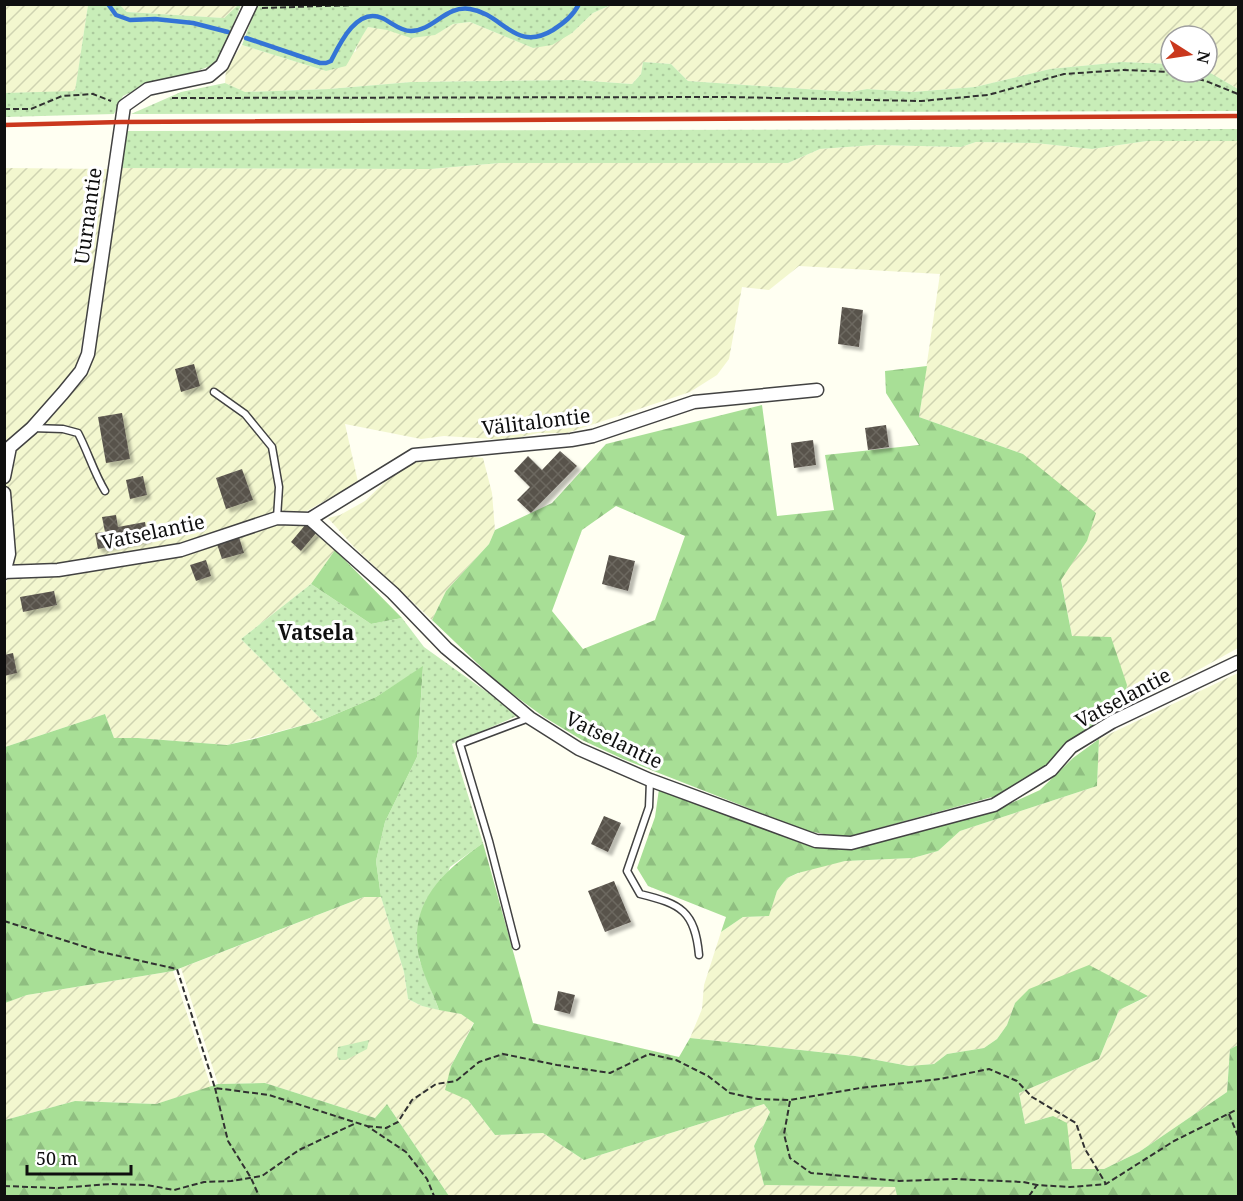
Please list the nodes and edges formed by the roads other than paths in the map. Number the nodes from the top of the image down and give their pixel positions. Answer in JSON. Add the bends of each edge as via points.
{"nodes":[{"id":1,"x":251,"y":6,"type":"edge"},
{"id":2,"x":817,"y":390,"type":"dead end"},
{"id":3,"x":214,"y":392,"type":"dead end"},
{"id":4,"x":32,"y":428,"type":"junction"},
{"id":5,"x":4,"y":477,"type":"edge"},
{"id":6,"x":105,"y":491,"type":"dead end"},
{"id":7,"x":4,"y":493,"type":"edge"},
{"id":8,"x":277,"y":519,"type":"junction"},
{"id":9,"x":310,"y":519,"type":"junction"},
{"id":10,"x":5,"y":572,"type":"edge"},
{"id":11,"x":1239,"y":662,"type":"edge"},
{"id":12,"x":530,"y":718,"type":"junction"},
{"id":13,"x":650,"y":780,"type":"junction"},
{"id":14,"x":516,"y":946,"type":"dead end"},
{"id":15,"x":699,"y":955,"type":"dead end"}],
"edges":[{"from":1,"to":4,"type":"street","name":"Uurnantie","via":[[222,65],[209,76],[148,89],[124,106],[88,354],[81,371]]},
{"from":2,"to":9,"type":"street","name":"Välitalontie","via":[[694,402],[571,440],[414,455]]},
{"from":3,"to":8,"type":"lane","via":[[245,414],[272,447],[279,487]]},
{"from":4,"to":5,"type":"street","name":"Uurnantie","via":[[10,447]]},
{"from":4,"to":6,"type":"lane","via":[[78,433]]},
{"from":7,"to":10,"type":"street","via":[[9,554]]},
{"from":8,"to":9,"type":"street","name":"Vatselantie"},
{"from":8,"to":10,"type":"street","name":"Vatselantie","via":[[181,550],[58,570]]},
{"from":9,"to":12,"type":"street","name":"Vatselantie","via":[[393,593],[446,648]]},
{"from":11,"to":13,"type":"street","name":"Vatselantie","via":[[1112,722],[1071,747],[1051,770],[994,805],[851,843],[816,841]]},
{"from":12,"to":13,"type":"street","name":"Vatselantie","via":[[579,749]]},
{"from":12,"to":14,"type":"lane","via":[[460,744]]},
{"from":13,"to":15,"type":"lane","via":[[649,807],[627,871],[640,894],[670,902],[687,915],[697,933]]}]}
